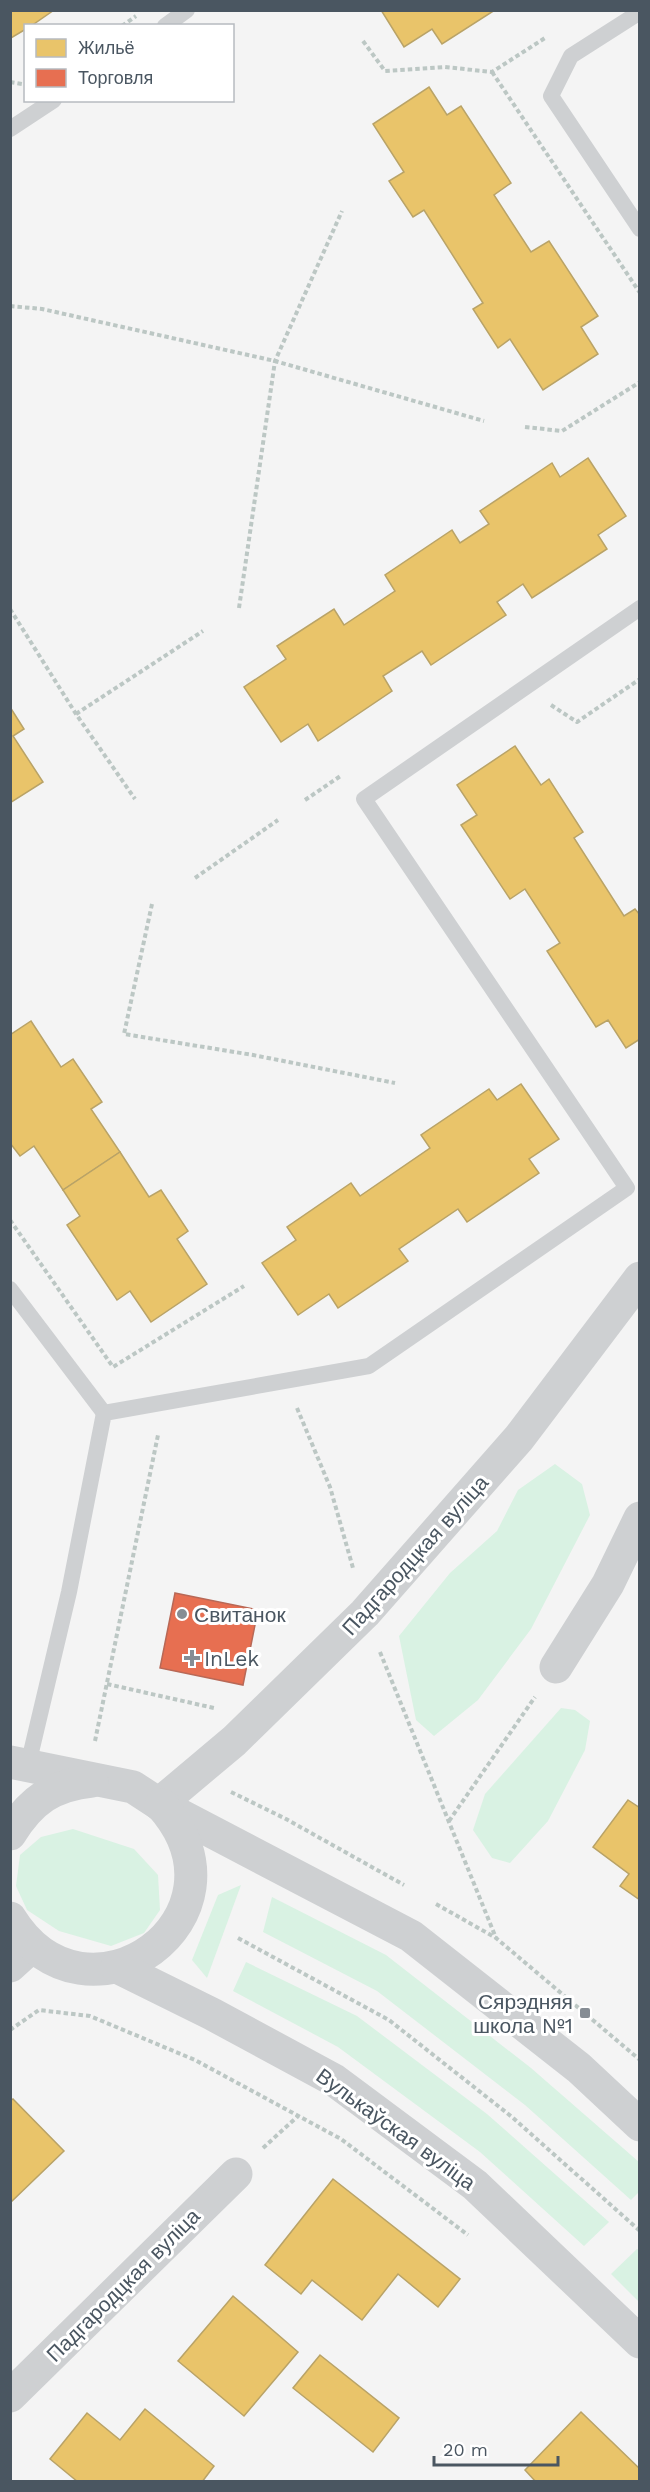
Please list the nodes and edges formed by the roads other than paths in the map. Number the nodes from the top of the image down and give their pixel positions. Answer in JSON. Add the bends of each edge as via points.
{"nodes":[{"id":1,"x":187,"y":10,"type":"edge"},
{"id":2,"x":639,"y":12,"type":"edge"},
{"id":3,"x":168,"y":24,"type":"edge"},
{"id":4,"x":51,"y":102,"type":"edge"},
{"id":5,"x":10,"y":129,"type":"edge"},
{"id":6,"x":639,"y":229,"type":"edge"},
{"id":7,"x":639,"y":608,"type":"edge"},
{"id":8,"x":639,"y":1278,"type":"edge"},
{"id":9,"x":10,"y":1289,"type":"edge"},
{"id":10,"x":104,"y":1413,"type":"junction"},
{"id":11,"x":639,"y":1518,"type":"edge"},
{"id":12,"x":556,"y":1667,"type":"road end"},
{"id":13,"x":19,"y":1763,"type":"edge"},
{"id":14,"x":103,"y":1780,"type":"junction"},
{"id":15,"x":159,"y":1804,"type":"junction"},
{"id":16,"x":10,"y":1834,"type":"edge"},
{"id":17,"x":10,"y":1918,"type":"edge"},
{"id":18,"x":18,"y":1951,"type":"edge"},
{"id":19,"x":117,"y":1967,"type":"junction"},
{"id":20,"x":639,"y":2125,"type":"edge"},
{"id":21,"x":236,"y":2174,"type":"road end"},
{"id":22,"x":639,"y":2342,"type":"edge"},
{"id":23,"x":10,"y":2396,"type":"edge"}],
"edges":[{"from":1,"to":3,"type":"lane"},
{"from":2,"to":6,"type":"lane","via":[[571,56],[551,96]]},
{"from":4,"to":5,"type":"lane"},
{"from":7,"to":10,"type":"lane","via":[[364,799],[627,1188],[369,1366]]},
{"from":8,"to":15,"type":"street","name":"Падгародцкая вуліца","via":[[519,1438],[365,1613],[234,1741]]},
{"from":9,"to":10,"type":"lane"},
{"from":10,"to":13,"type":"lane","via":[[69,1592]]},
{"from":11,"to":12,"type":"street","via":[[608,1584]]},
{"from":13,"to":14,"type":"street"},
{"from":14,"to":15,"type":"street","via":[[133,1787]]},
{"from":14,"to":16,"type":"street","via":[[72,1783],[44,1795],[23,1814]]},
{"from":15,"to":19,"type":"street","via":[[182,1835],[190,1862],[190,1890],[181,1917],[165,1940],[143,1957]]},
{"from":15,"to":20,"type":"street","via":[[411,1936],[579,2068]]},
{"from":17,"to":18,"type":"street","via":[[20,1933]]},
{"from":18,"to":19,"type":"street","via":[[87,1970]]},
{"from":19,"to":22,"type":"street","name":"Вулькаўская вуліца","via":[[334,2080],[476,2185]]},
{"from":21,"to":23,"type":"street","name":"Падгародцкая вуліца"}]}
